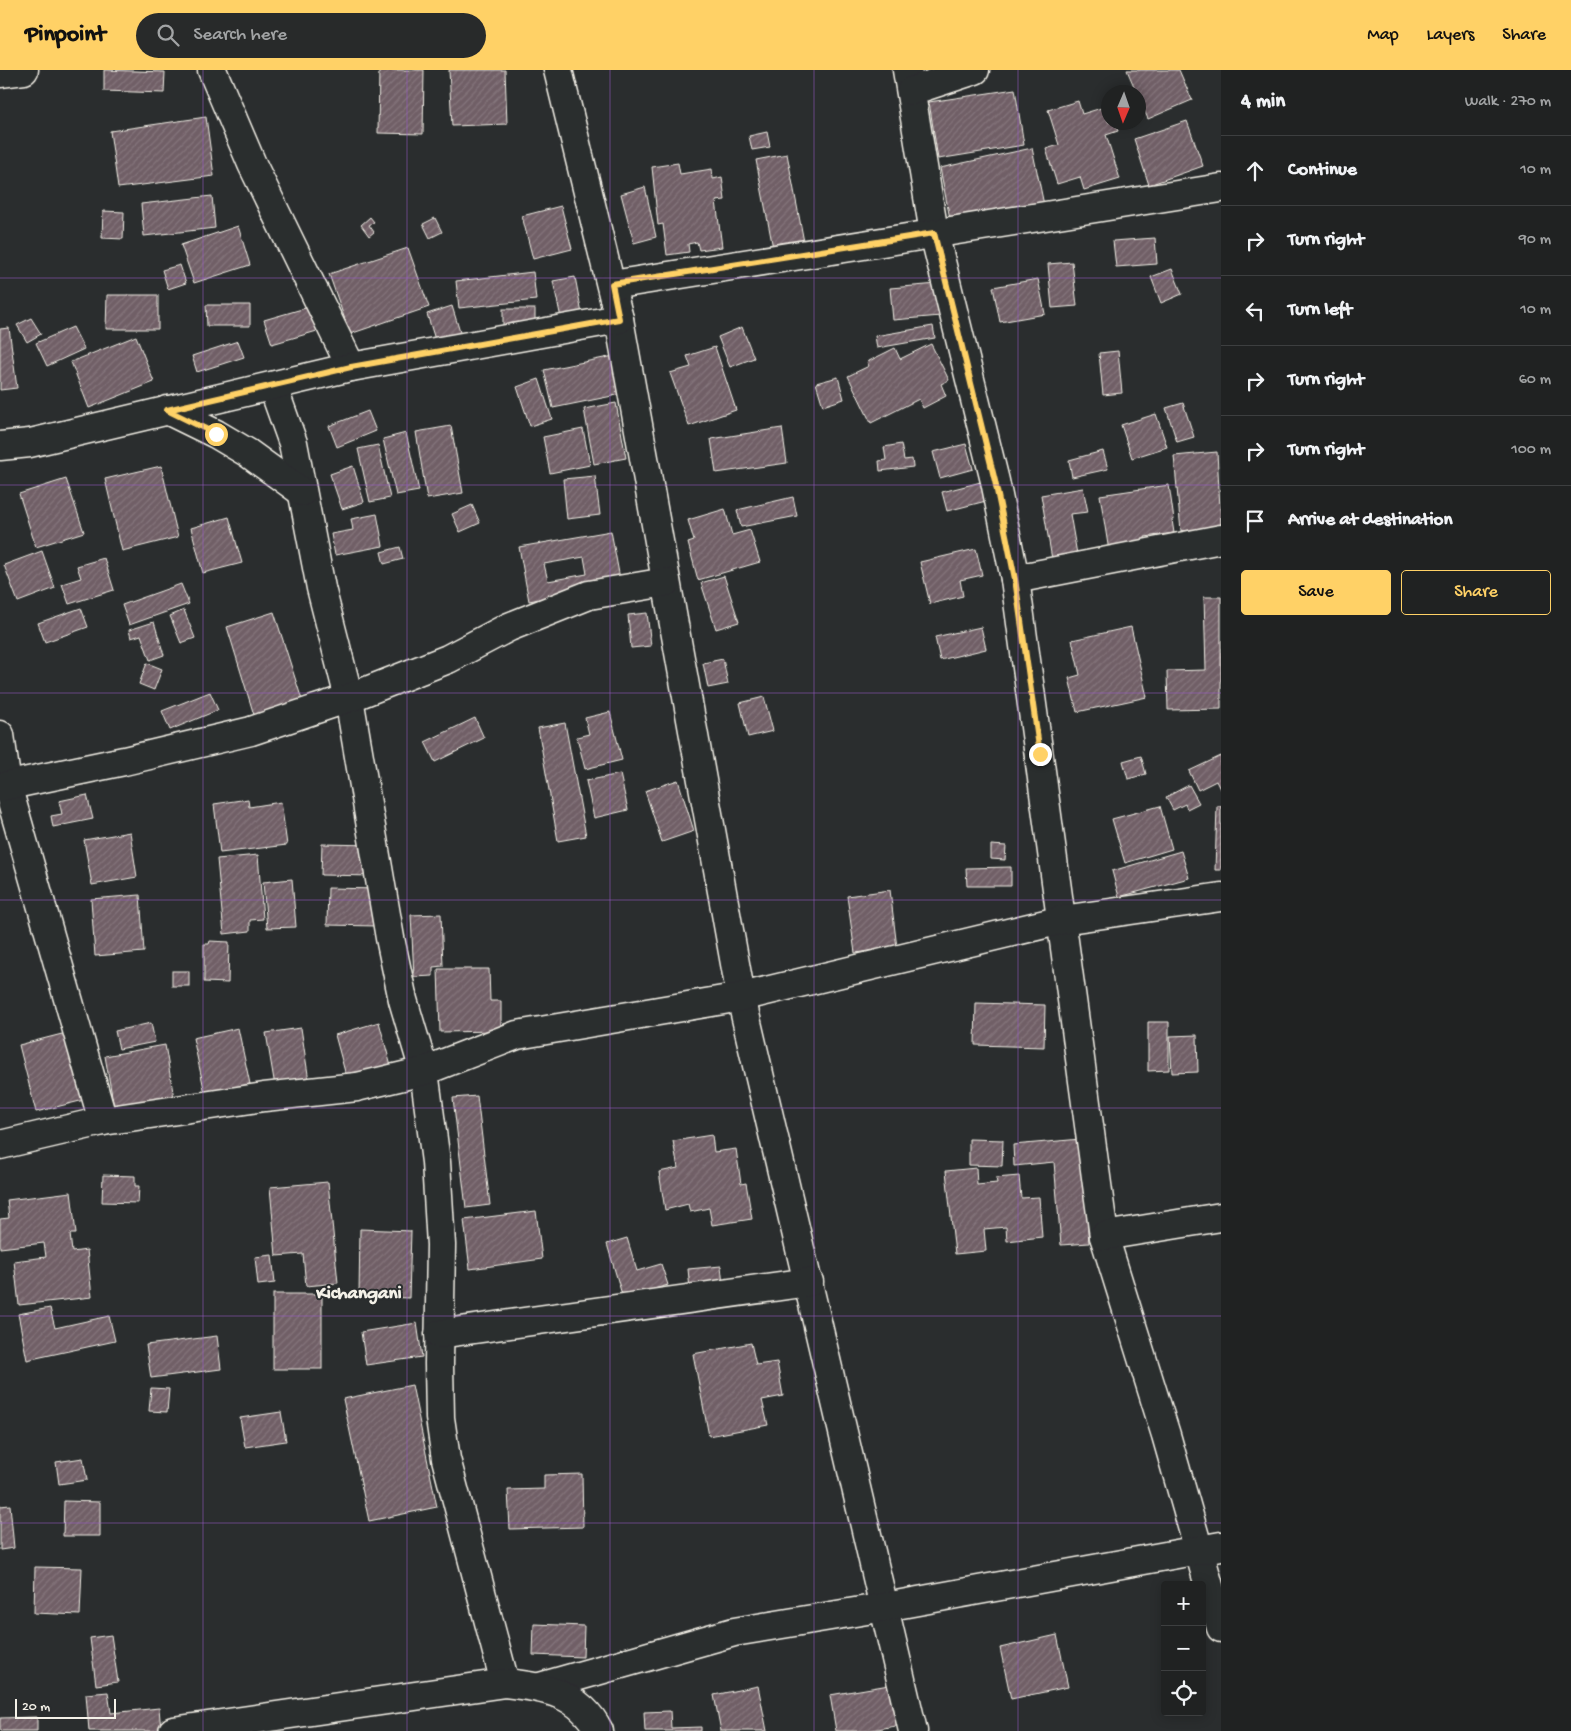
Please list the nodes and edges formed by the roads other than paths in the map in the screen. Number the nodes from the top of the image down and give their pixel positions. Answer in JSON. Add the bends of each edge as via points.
{"nodes":[{"id":1,"x":24,"y":70,"type":"edge"},
{"id":2,"x":212,"y":70,"type":"edge"},
{"id":3,"x":558,"y":70,"type":"edge"},
{"id":4,"x":975,"y":70,"type":"edge"},
{"id":5,"x":0,"y":73,"type":"edge"},
{"id":6,"x":947,"y":75,"type":"edge"},
{"id":7,"x":909,"y":81,"type":"edge"},
{"id":8,"x":1221,"y":188,"type":"edge"},
{"id":9,"x":934,"y":233,"type":"junction"},
{"id":10,"x":612,"y":284,"type":"junction"},
{"id":11,"x":619,"y":319,"type":"junction"},
{"id":12,"x":351,"y":367,"type":"junction"},
{"id":13,"x":273,"y":387,"type":"junction"},
{"id":14,"x":167,"y":410,"type":"junction"},
{"id":15,"x":0,"y":446,"type":"edge"},
{"id":16,"x":302,"y":492,"type":"junction"},
{"id":17,"x":1221,"y":539,"type":"edge"},
{"id":18,"x":1015,"y":579,"type":"junction"},
{"id":19,"x":666,"y":582,"type":"junction"},
{"id":20,"x":349,"y":698,"type":"junction"},
{"id":21,"x":0,"y":734,"type":"edge"},
{"id":22,"x":4,"y":786,"type":"edge"},
{"id":23,"x":1221,"y":897,"type":"edge"},
{"id":24,"x":1062,"y":920,"type":"junction"},
{"id":25,"x":742,"y":997,"type":"junction"},
{"id":26,"x":424,"y":1071,"type":"junction"},
{"id":27,"x":103,"y":1121,"type":"junction"},
{"id":28,"x":0,"y":1145,"type":"edge"},
{"id":29,"x":1221,"y":1217,"type":"edge"},
{"id":30,"x":1104,"y":1236,"type":"junction"},
{"id":31,"x":809,"y":1282,"type":"junction"},
{"id":32,"x":439,"y":1334,"type":"junction"},
{"id":33,"x":1211,"y":1549,"type":"edge"},
{"id":34,"x":885,"y":1608,"type":"junction"},
{"id":35,"x":1221,"y":1628,"type":"edge"},
{"id":36,"x":505,"y":1683,"type":"junction"},
{"id":37,"x":540,"y":1687,"type":"junction"},
{"id":38,"x":284,"y":1723,"type":"edge"},
{"id":39,"x":173,"y":1731,"type":"edge"},
{"id":40,"x":599,"y":1731,"type":"edge"},
{"id":41,"x":913,"y":1731,"type":"edge"}],
"edges":[{"from":1,"to":5,"type":"street"},
{"from":2,"to":12,"type":"street","via":[[248,156]]},
{"from":3,"to":10,"type":"street"},
{"from":4,"to":6,"type":"street"},
{"from":6,"to":7,"type":"street"},
{"from":7,"to":9,"type":"street"},
{"from":8,"to":9,"type":"street"},
{"from":9,"to":10,"type":"street"},
{"from":9,"to":18,"type":"street","via":[[995,481]]},
{"from":10,"to":11,"type":"street"},
{"from":11,"to":12,"type":"street"},
{"from":11,"to":19,"type":"street"},
{"from":12,"to":13,"type":"street"},
{"from":13,"to":14,"type":"street"},
{"from":13,"to":16,"type":"street","via":[[293,443]]},
{"from":14,"to":15,"type":"street","via":[[30,443]]},
{"from":14,"to":16,"type":"street","via":[[232,444]]},
{"from":16,"to":20,"type":"street","via":[[321,588]]},
{"from":17,"to":18,"type":"street"},
{"from":18,"to":24,"type":"street"},
{"from":19,"to":20,"type":"street","via":[[589,595],[509,627],[448,659]]},
{"from":19,"to":25,"type":"street"},
{"from":20,"to":22,"type":"street","via":[[251,731]]},
{"from":20,"to":26,"type":"street","via":[[390,938],[403,1000]]},
{"from":21,"to":22,"type":"street"},
{"from":22,"to":27,"type":"street"},
{"from":23,"to":24,"type":"street"},
{"from":24,"to":25,"type":"street"},
{"from":24,"to":30,"type":"street"},
{"from":25,"to":26,"type":"street","via":[[517,1035]]},
{"from":25,"to":31,"type":"street"},
{"from":26,"to":27,"type":"street","via":[[358,1087],[264,1097]]},
{"from":26,"to":32,"type":"street","via":[[440,1217]]},
{"from":27,"to":28,"type":"street"},
{"from":29,"to":30,"type":"street"},
{"from":30,"to":33,"type":"street"},
{"from":31,"to":32,"type":"street"},
{"from":31,"to":34,"type":"street"},
{"from":32,"to":36,"type":"street","via":[[440,1418],[446,1459]]},
{"from":33,"to":34,"type":"street"},
{"from":33,"to":35,"type":"street"},
{"from":34,"to":37,"type":"street","via":[[734,1632]]},
{"from":34,"to":41,"type":"street"},
{"from":36,"to":37,"type":"street"},
{"from":36,"to":38,"type":"street"},
{"from":37,"to":40,"type":"street","via":[[562,1694],[582,1706]]},
{"from":38,"to":39,"type":"street"}]}
